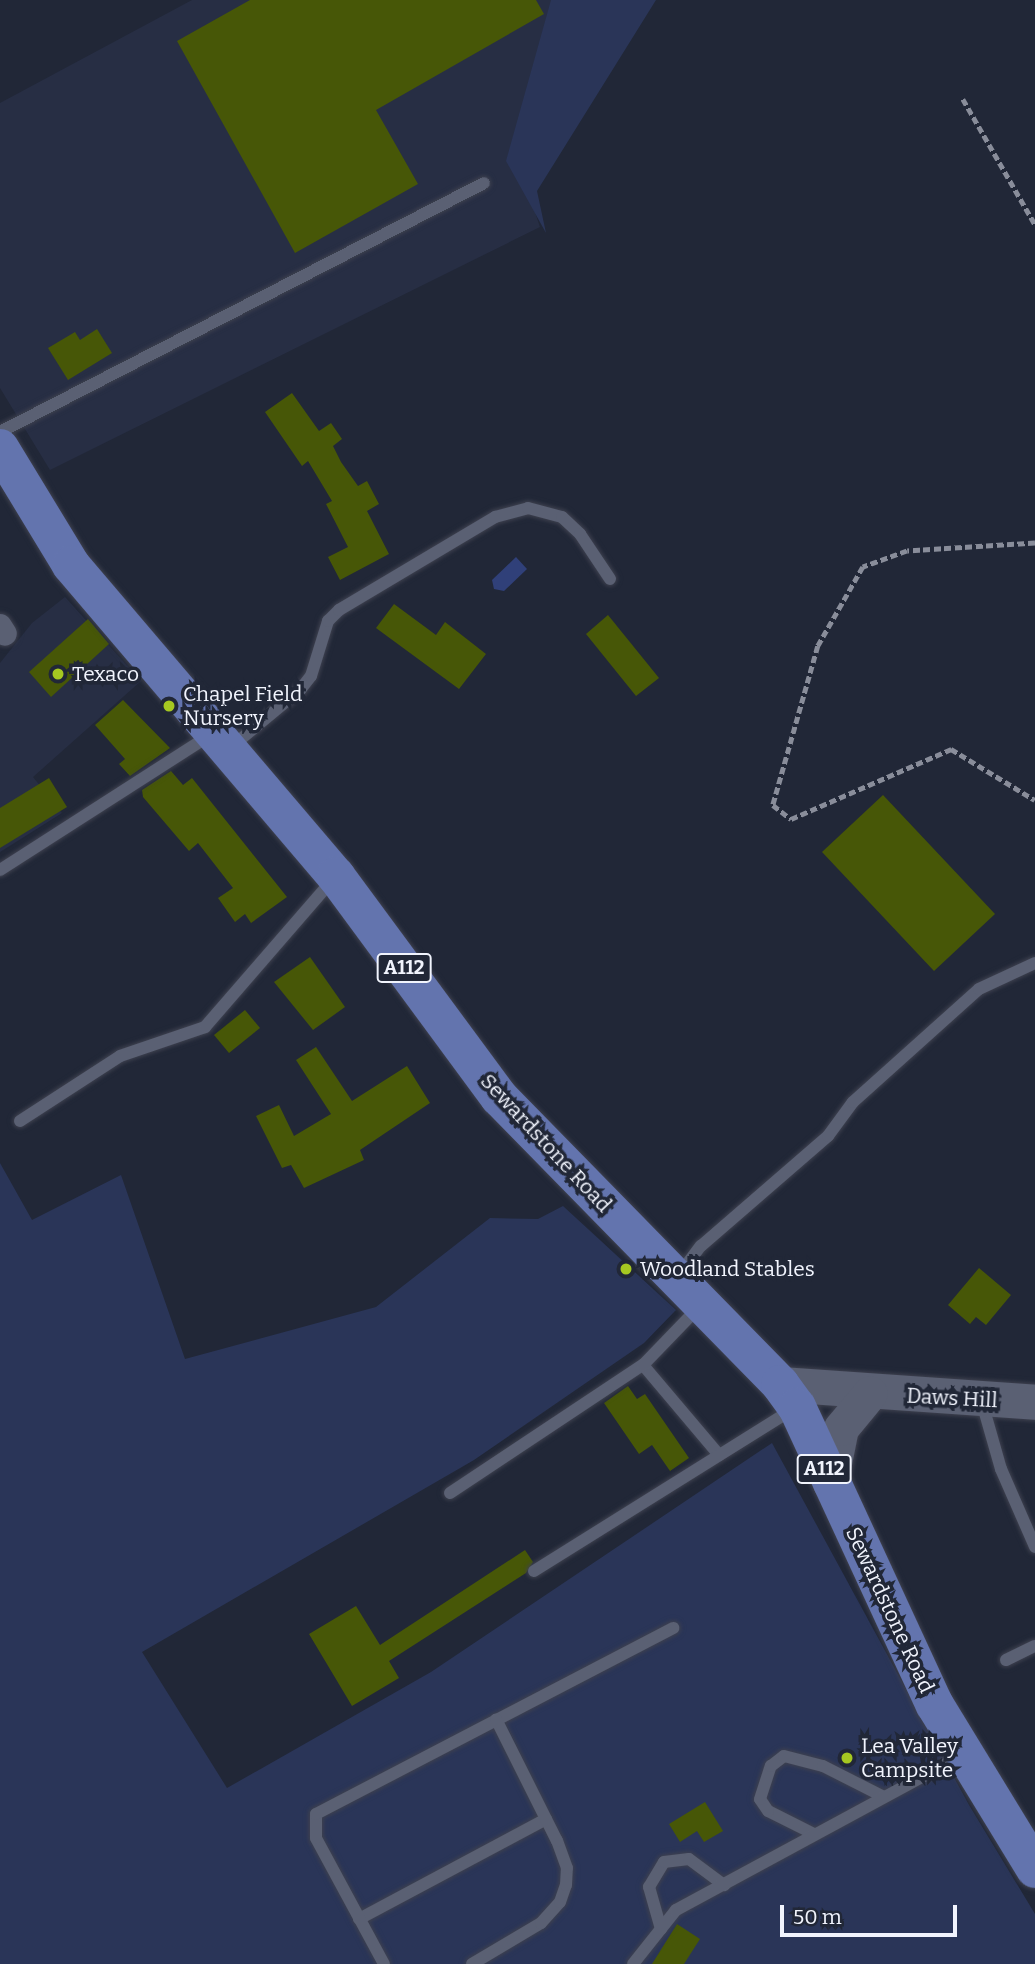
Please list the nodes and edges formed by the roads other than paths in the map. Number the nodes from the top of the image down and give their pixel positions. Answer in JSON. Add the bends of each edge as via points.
{"nodes":[{"id":1,"x":484,"y":183,"type":"dead end"},
{"id":2,"x":0,"y":432,"type":"edge"},
{"id":3,"x":0,"y":448,"type":"edge"},
{"id":4,"x":610,"y":579,"type":"dead end"},
{"id":5,"x":223,"y":740,"type":"junction"},
{"id":6,"x":0,"y":870,"type":"edge"},
{"id":7,"x":335,"y":876,"type":"junction"},
{"id":8,"x":1035,"y":963,"type":"edge"},
{"id":9,"x":20,"y":1121,"type":"dead end"},
{"id":10,"x":689,"y":1291,"type":"junction"},
{"id":11,"x":643,"y":1364,"type":"junction"},
{"id":12,"x":870,"y":1393,"type":"junction"},
{"id":13,"x":789,"y":1396,"type":"junction"},
{"id":14,"x":981,"y":1399,"type":"junction"},
{"id":15,"x":1035,"y":1402,"type":"edge"},
{"id":16,"x":719,"y":1455,"type":"junction"},
{"id":17,"x":830,"y":1483,"type":"junction"},
{"id":18,"x":450,"y":1493,"type":"dead end"},
{"id":19,"x":1035,"y":1547,"type":"edge"},
{"id":20,"x":534,"y":1571,"type":"dead end"},
{"id":21,"x":674,"y":1628,"type":"dead end"},
{"id":22,"x":1035,"y":1646,"type":"edge"},
{"id":23,"x":1006,"y":1660,"type":"dead end"},
{"id":24,"x":496,"y":1719,"type":"junction"},
{"id":25,"x":964,"y":1755,"type":"junction"},
{"id":26,"x":884,"y":1797,"type":"junction"},
{"id":27,"x":546,"y":1819,"type":"junction"},
{"id":28,"x":814,"y":1834,"type":"junction"},
{"id":29,"x":1035,"y":1870,"type":"edge"},
{"id":30,"x":724,"y":1885,"type":"junction"},
{"id":31,"x":359,"y":1919,"type":"junction"},
{"id":32,"x":661,"y":1929,"type":"junction"},
{"id":33,"x":384,"y":1964,"type":"edge"},
{"id":34,"x":472,"y":1964,"type":"edge"},
{"id":35,"x":632,"y":1964,"type":"edge"}],
"edges":[{"from":1,"to":2,"type":"lane"},
{"from":3,"to":5,"type":"main road","name":"Sewardstone Road","number":"A112","via":[[71,565]]},
{"from":4,"to":5,"type":"lane","via":[[580,534],[562,517],[528,508],[495,517],[339,610],[328,621],[311,676],[300,690]]},
{"from":5,"to":6,"type":"lane"},
{"from":5,"to":7,"type":"main road","name":"Sewardstone Road","number":"A112"},
{"from":7,"to":9,"type":"lane","via":[[205,1027],[120,1056]]},
{"from":7,"to":10,"type":"main road","name":"Sewardstone Road","number":"A112","via":[[499,1097]]},
{"from":8,"to":10,"type":"lane","via":[[979,989],[853,1102],[828,1136],[701,1246]]},
{"from":10,"to":11,"type":"lane"},
{"from":10,"to":13,"type":"main road","name":"Sewardstone Road","number":"A112"},
{"from":11,"to":16,"type":"lane"},
{"from":11,"to":18,"type":"lane"},
{"from":12,"to":13,"type":"street","name":"Daws Hill"},
{"from":12,"to":14,"type":"street","name":"Daws Hill"},
{"from":12,"to":17,"type":"street","via":[[841,1428]]},
{"from":13,"to":16,"type":"lane"},
{"from":13,"to":17,"type":"main road","name":"Sewardstone Road","number":"A112"},
{"from":14,"to":15,"type":"street","name":"Daws Hill"},
{"from":14,"to":19,"type":"lane","via":[[1001,1469]]},
{"from":16,"to":20,"type":"lane"},
{"from":17,"to":25,"type":"main road","name":"Sewardstone Road","number":"A112","via":[[935,1705]]},
{"from":21,"to":24,"type":"lane"},
{"from":22,"to":23,"type":"lane"},
{"from":24,"to":27,"type":"lane"},
{"from":24,"to":31,"type":"lane","via":[[316,1814],[316,1838]]},
{"from":25,"to":26,"type":"lane"},
{"from":25,"to":29,"type":"main road","name":"Sewardstone Road","number":"A112"},
{"from":26,"to":28,"type":"lane"},
{"from":26,"to":28,"type":"lane","via":[[823,1766],[784,1756],[771,1766],[760,1799],[768,1811]]},
{"from":27,"to":31,"type":"lane"},
{"from":27,"to":34,"type":"lane","via":[[567,1868],[559,1902],[515,1942]]},
{"from":28,"to":30,"type":"lane"},
{"from":30,"to":32,"type":"lane","via":[[676,1910]]},
{"from":30,"to":32,"type":"lane","via":[[689,1859],[664,1862],[649,1887]]},
{"from":31,"to":33,"type":"lane"},
{"from":32,"to":35,"type":"lane"}]}
